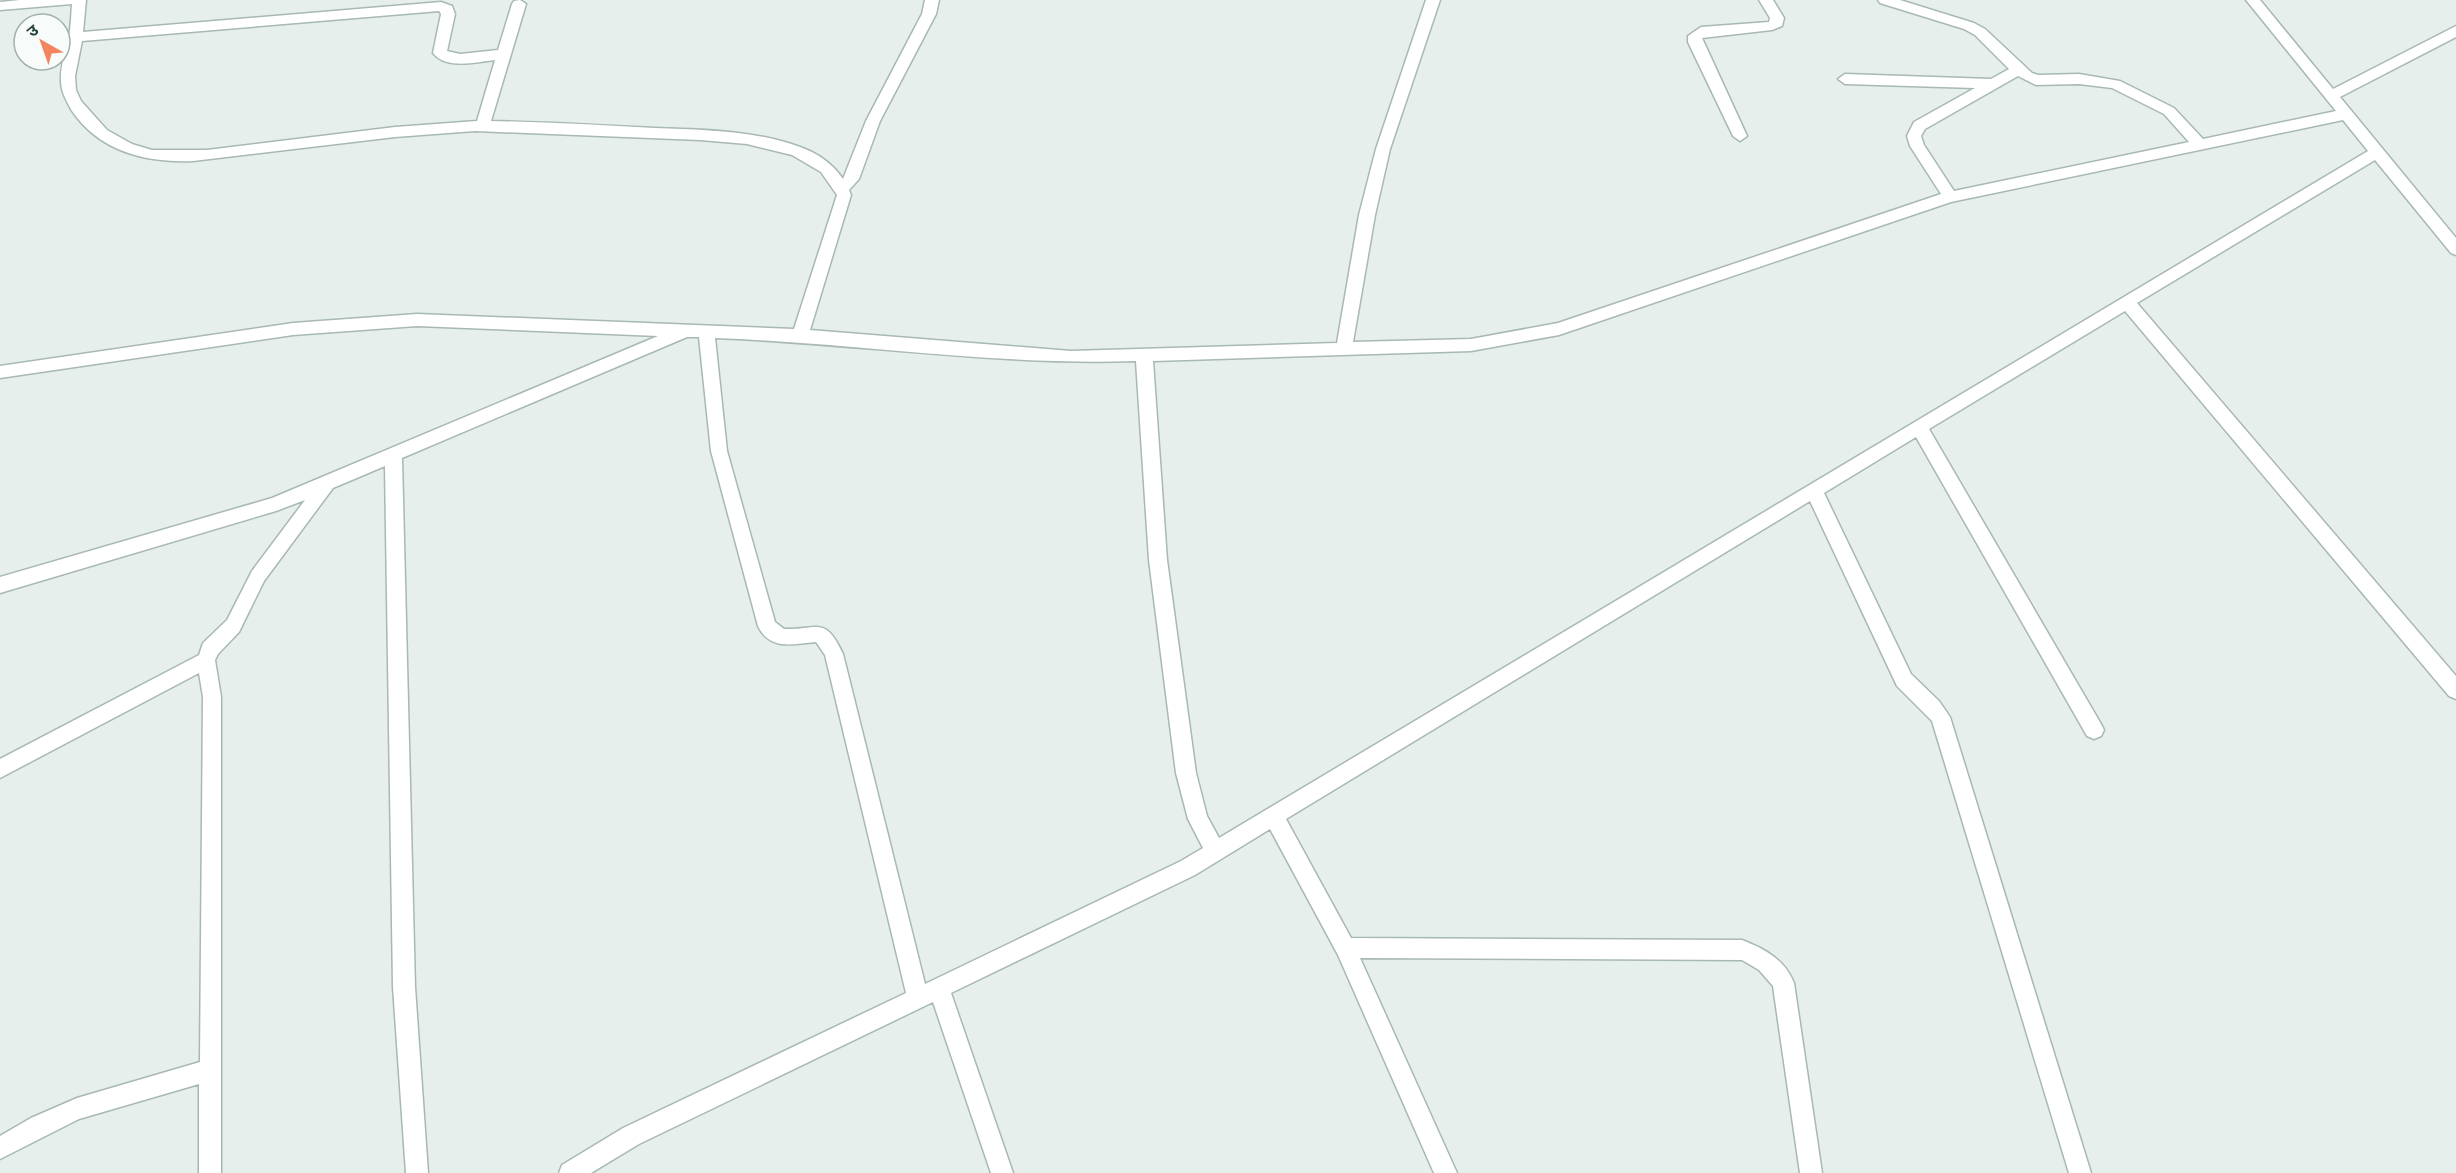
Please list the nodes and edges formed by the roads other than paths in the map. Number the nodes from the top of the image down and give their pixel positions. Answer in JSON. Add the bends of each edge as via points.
{"nodes":[{"id":1,"x":73,"y":0,"type":"edge"},
{"id":2,"x":79,"y":0,"type":"edge"},
{"id":3,"x":932,"y":0,"type":"edge"},
{"id":4,"x":1433,"y":0,"type":"edge"},
{"id":5,"x":1766,"y":0,"type":"edge"},
{"id":6,"x":1885,"y":0,"type":"edge"},
{"id":7,"x":2253,"y":0,"type":"edge"},
{"id":8,"x":519,"y":4,"type":"dead end"},
{"id":9,"x":0,"y":6,"type":"edge"},
{"id":10,"x":2456,"y":31,"type":"edge"},
{"id":11,"x":76,"y":37,"type":"junction"},
{"id":12,"x":504,"y":54,"type":"junction"},
{"id":13,"x":2018,"y":70,"type":"junction"},
{"id":14,"x":1845,"y":79,"type":"dead end"},
{"id":15,"x":1993,"y":84,"type":"junction"},
{"id":16,"x":2331,"y":96,"type":"junction"},
{"id":17,"x":2346,"y":114,"type":"junction"},
{"id":18,"x":482,"y":126,"type":"junction"},
{"id":19,"x":1740,"y":136,"type":"dead end"},
{"id":20,"x":2200,"y":145,"type":"junction"},
{"id":21,"x":2377,"y":153,"type":"junction"},
{"id":22,"x":842,"y":188,"type":"junction"},
{"id":23,"x":1950,"y":197,"type":"junction"},
{"id":24,"x":2456,"y":249,"type":"edge"},
{"id":25,"x":2127,"y":302,"type":"junction"},
{"id":26,"x":698,"y":330,"type":"junction"},
{"id":27,"x":801,"y":335,"type":"junction"},
{"id":28,"x":1344,"y":349,"type":"junction"},
{"id":29,"x":1144,"y":355,"type":"junction"},
{"id":30,"x":0,"y":372,"type":"edge"},
{"id":31,"x":1918,"y":427,"type":"junction"},
{"id":32,"x":393,"y":456,"type":"junction"},
{"id":33,"x":326,"y":484,"type":"junction"},
{"id":34,"x":1814,"y":490,"type":"junction"},
{"id":35,"x":0,"y":585,"type":"edge"},
{"id":36,"x":206,"y":660,"type":"junction"},
{"id":37,"x":2456,"y":689,"type":"edge"},
{"id":38,"x":2094,"y":730,"type":"dead end"},
{"id":39,"x":0,"y":768,"type":"edge"},
{"id":40,"x":1274,"y":816,"type":"junction"},
{"id":41,"x":1215,"y":852,"type":"junction"},
{"id":42,"x":1345,"y":948,"type":"junction"},
{"id":43,"x":939,"y":989,"type":"junction"},
{"id":44,"x":918,"y":999,"type":"junction"},
{"id":45,"x":209,"y":1070,"type":"junction"},
{"id":46,"x":0,"y":1148,"type":"edge"},
{"id":47,"x":210,"y":1173,"type":"edge"},
{"id":48,"x":417,"y":1173,"type":"edge"},
{"id":49,"x":570,"y":1173,"type":"edge"},
{"id":50,"x":1002,"y":1173,"type":"edge"},
{"id":51,"x":1446,"y":1173,"type":"edge"},
{"id":52,"x":1811,"y":1173,"type":"edge"},
{"id":53,"x":2080,"y":1173,"type":"edge"}],
"edges":[{"from":1,"to":9,"type":"street"},
{"from":2,"to":11,"type":"street"},
{"from":3,"to":22,"type":"street","via":[[929,14],[873,120],[852,179]]},
{"from":4,"to":28,"type":"street","via":[[1383,149],[1367,215]]},
{"from":5,"to":19,"type":"street","via":[[1777,18],[1772,26],[1701,32],[1695,36]]},
{"from":6,"to":13,"type":"street","via":[[1969,26]]},
{"from":7,"to":16,"type":"street"},
{"from":8,"to":12,"type":"street"},
{"from":10,"to":16,"type":"street"},
{"from":11,"to":12,"type":"street","via":[[441,6],[448,14],[440,53],[444,57]]},
{"from":11,"to":18,"type":"street","via":[[67,74],[69,91],[80,109],[105,137],[151,155],[217,153]]},
{"from":12,"to":18,"type":"street"},
{"from":13,"to":15,"type":"street"},
{"from":13,"to":20,"type":"street","via":[[2036,80],[2079,79],[2115,84],[2169,111]]},
{"from":14,"to":15,"type":"street"},
{"from":15,"to":23,"type":"street","via":[[1919,126],[1914,136]]},
{"from":16,"to":17,"type":"street"},
{"from":17,"to":20,"type":"street"},
{"from":17,"to":21,"type":"street"},
{"from":18,"to":22,"type":"street","via":[[735,137],[779,145],[805,155],[826,168]]},
{"from":20,"to":23,"type":"street"},
{"from":21,"to":24,"type":"street"},
{"from":21,"to":25,"type":"street"},
{"from":22,"to":27,"type":"street","via":[[844,195]]},
{"from":23,"to":28,"type":"street","via":[[1559,329],[1471,345]]},
{"from":25,"to":31,"type":"street"},
{"from":25,"to":37,"type":"street"},
{"from":26,"to":27,"type":"street"},
{"from":26,"to":30,"type":"street","via":[[417,320],[293,328]]},
{"from":26,"to":32,"type":"street"},
{"from":26,"to":44,"type":"street","via":[[719,451],[766,627],[783,639],[818,634],[826,639],[834,654]]},
{"from":27,"to":29,"type":"street","via":[[1071,357]]},
{"from":28,"to":29,"type":"street"},
{"from":29,"to":41,"type":"street","via":[[1158,560],[1186,773],[1198,819]]},
{"from":31,"to":34,"type":"street"},
{"from":31,"to":38,"type":"street"},
{"from":32,"to":33,"type":"street"},
{"from":32,"to":48,"type":"street","via":[[404,987]]},
{"from":33,"to":35,"type":"street","via":[[276,504]]},
{"from":33,"to":36,"type":"street","via":[[258,576],[233,626],[210,649]]},
{"from":34,"to":40,"type":"street"},
{"from":34,"to":53,"type":"street","via":[[1904,680],[1940,717]]},
{"from":36,"to":39,"type":"street"},
{"from":36,"to":45,"type":"street","via":[[212,697]]},
{"from":40,"to":41,"type":"street"},
{"from":40,"to":42,"type":"street"},
{"from":41,"to":43,"type":"street"},
{"from":42,"to":51,"type":"street"},
{"from":42,"to":52,"type":"street","via":[[1742,950],[1760,957],[1774,968],[1783,983]]},
{"from":43,"to":44,"type":"street"},
{"from":43,"to":50,"type":"street"},
{"from":44,"to":49,"type":"street","via":[[631,1136]]},
{"from":45,"to":46,"type":"street","via":[[77,1109]]},
{"from":45,"to":47,"type":"street"}]}
